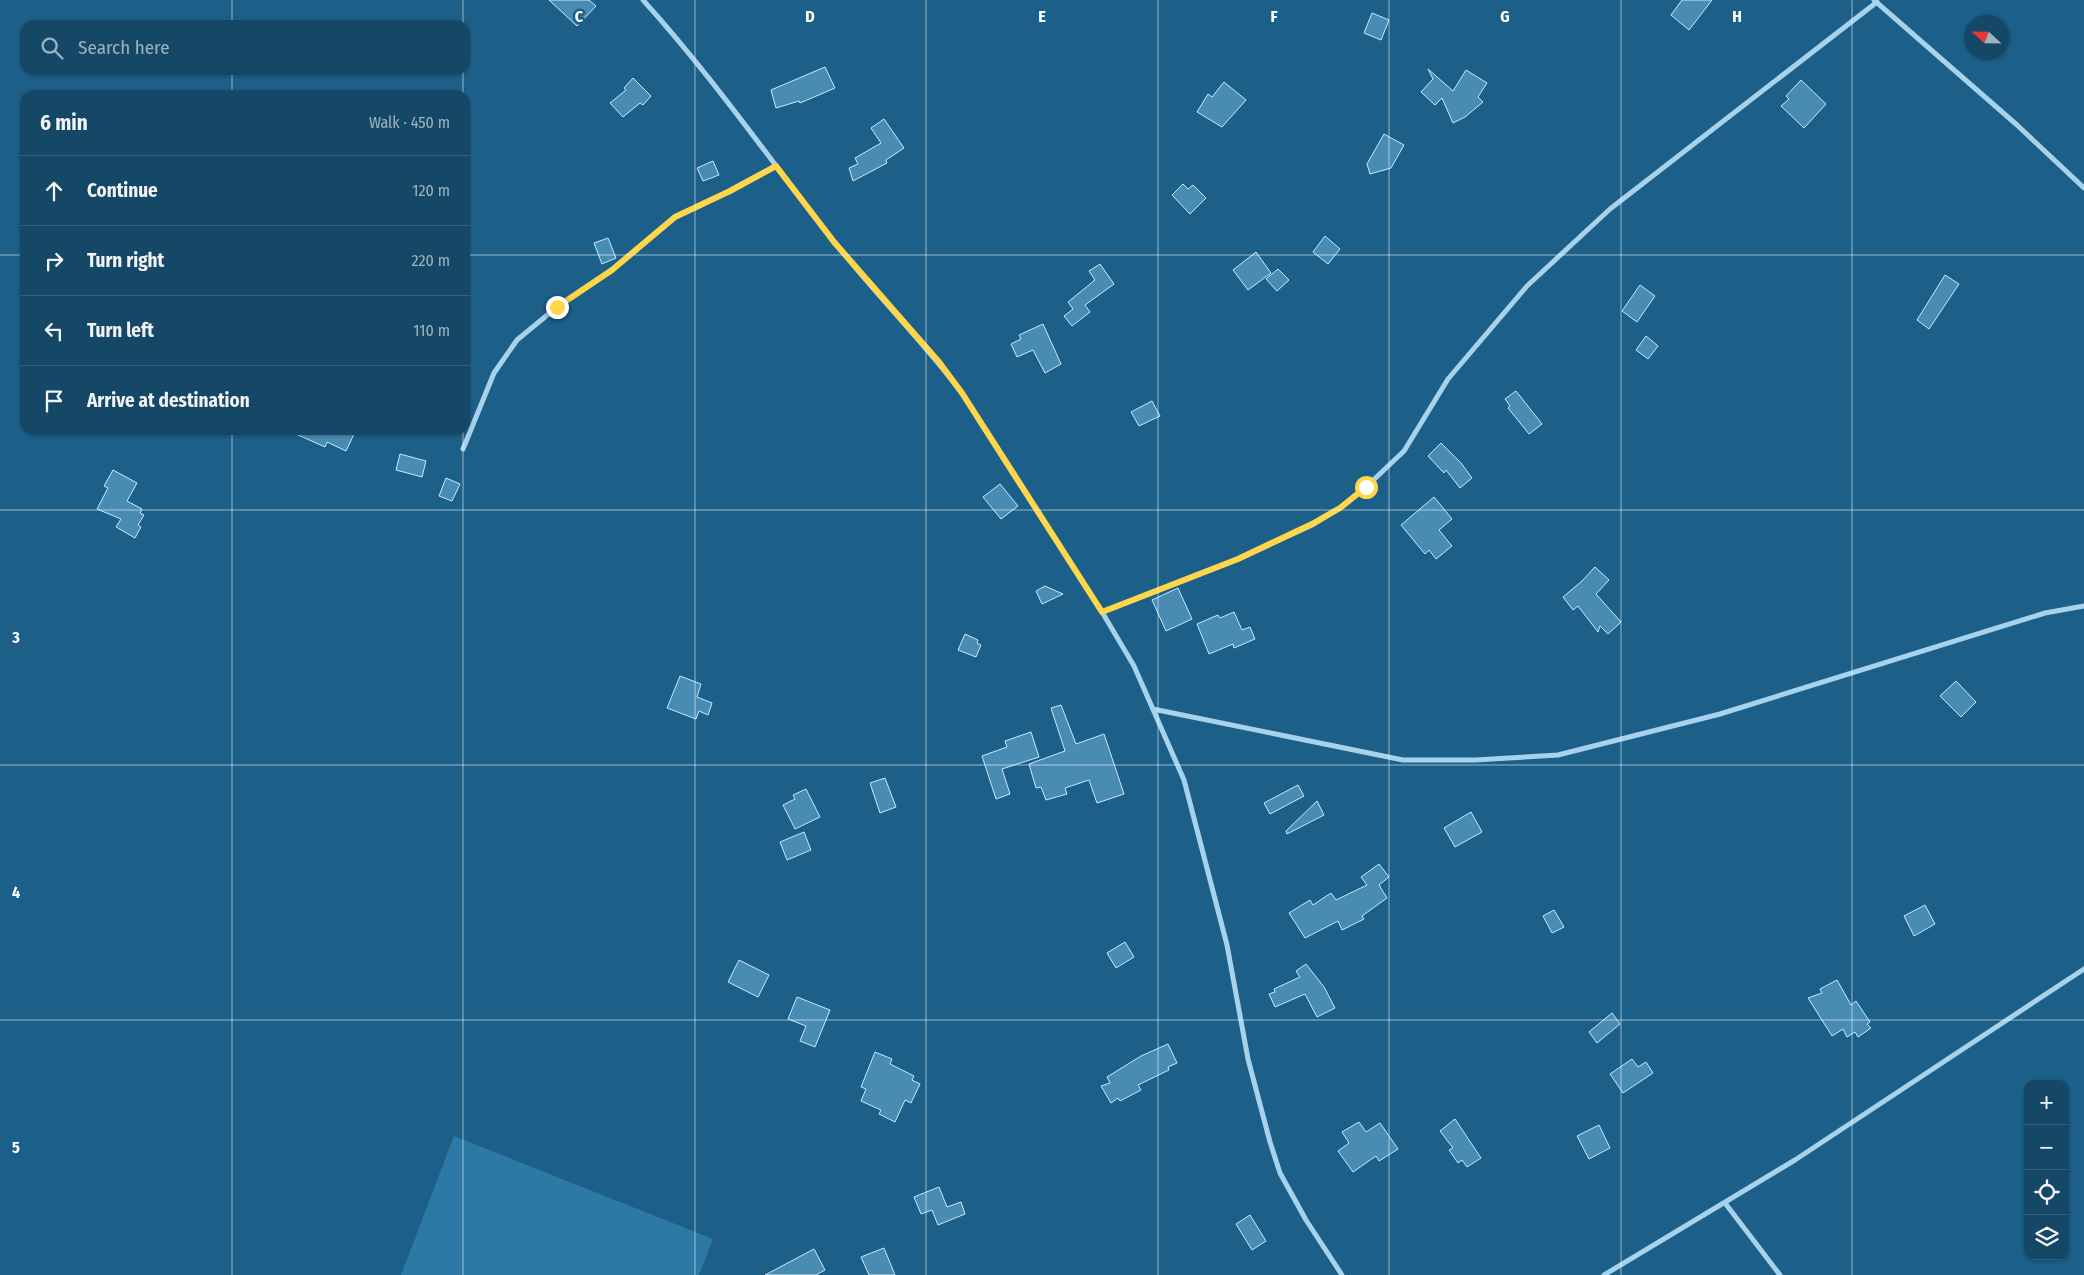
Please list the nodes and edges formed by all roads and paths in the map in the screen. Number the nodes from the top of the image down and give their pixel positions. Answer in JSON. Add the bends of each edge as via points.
{"nodes":[{"id":1,"x":643,"y":0,"type":"edge"},
{"id":2,"x":1875,"y":1,"type":"edge"},
{"id":3,"x":776,"y":166,"type":"junction"},
{"id":4,"x":2084,"y":188,"type":"edge"},
{"id":5,"x":470,"y":432,"type":"edge"},
{"id":6,"x":469,"y":435,"type":"edge"},
{"id":7,"x":463,"y":449,"type":"dead end"},
{"id":8,"x":2084,"y":606,"type":"edge"},
{"id":9,"x":1102,"y":612,"type":"junction"},
{"id":10,"x":1153,"y":709,"type":"junction"},
{"id":11,"x":2084,"y":969,"type":"edge"},
{"id":12,"x":1725,"y":1203,"type":"junction"},
{"id":13,"x":1342,"y":1275,"type":"edge"},
{"id":14,"x":1604,"y":1275,"type":"edge"},
{"id":15,"x":1780,"y":1275,"type":"edge"}],
"edges":[{"from":1,"to":3,"type":"street"},
{"from":2,"to":4,"type":"street"},
{"from":2,"to":9,"type":"street","via":[[1610,209],[1527,286],[1448,379],[1404,451],[1340,508],[1238,559]]},
{"from":3,"to":5,"type":"street","via":[[675,217],[612,270],[557,307],[517,340],[494,373]]},
{"from":3,"to":9,"type":"street","via":[[834,242],[939,362],[962,393]]},
{"from":6,"to":7,"type":"street"},
{"from":8,"to":10,"type":"street","via":[[2045,613],[1720,714],[1558,756],[1403,760]]},
{"from":9,"to":10,"type":"street","via":[[1134,666]]},
{"from":10,"to":13,"type":"street","via":[[1184,780],[1227,945],[1250,1067],[1280,1173]]},
{"from":11,"to":12,"type":"street"},
{"from":12,"to":14,"type":"street"},
{"from":12,"to":15,"type":"street"}]}
